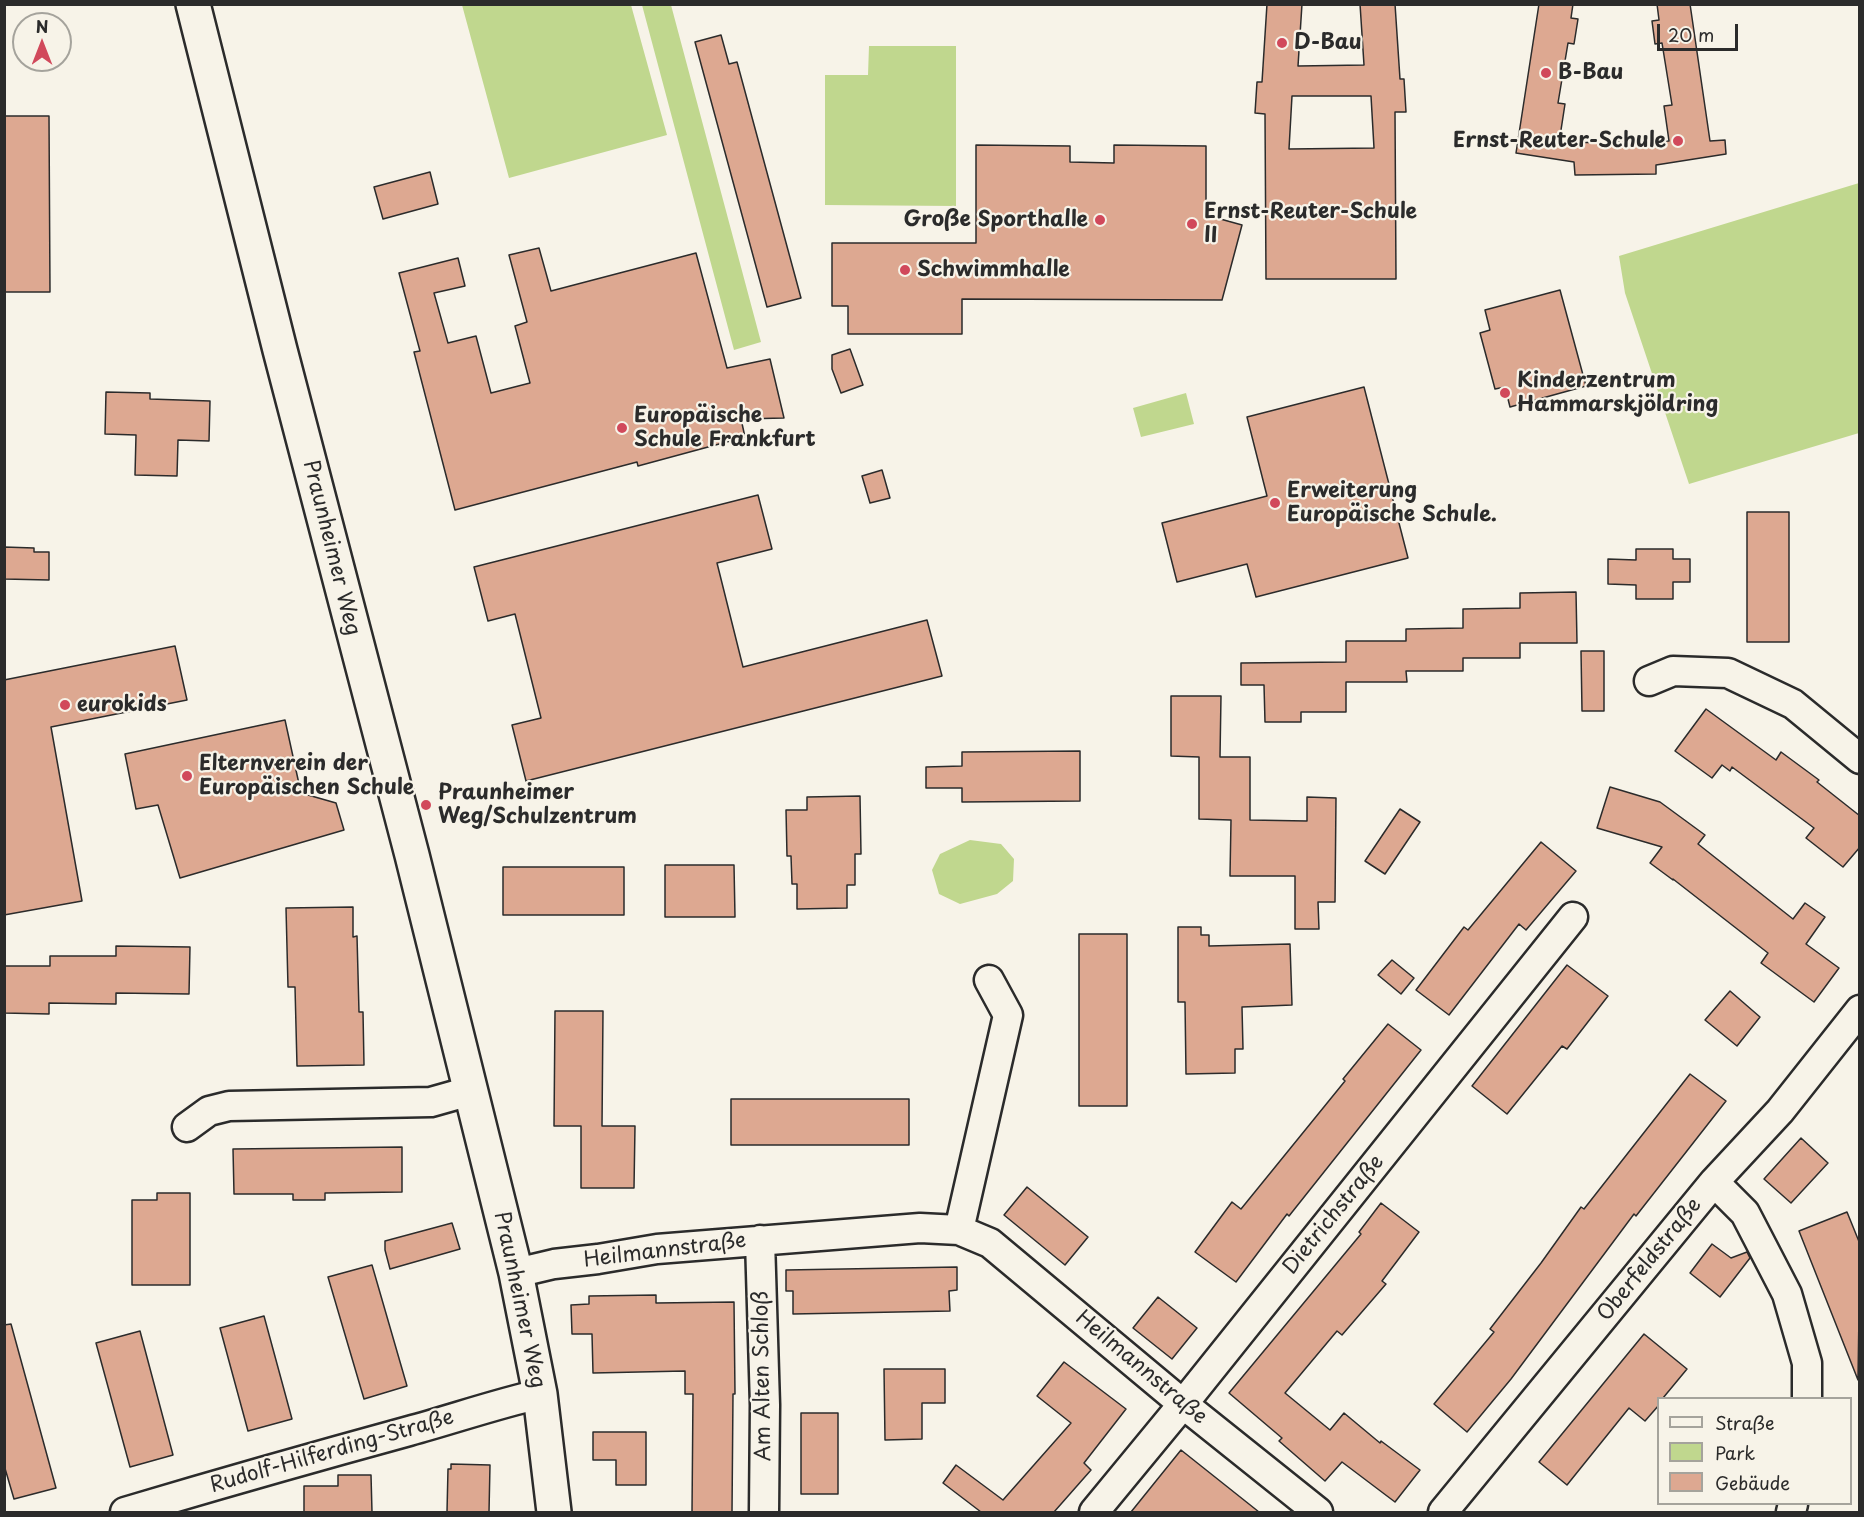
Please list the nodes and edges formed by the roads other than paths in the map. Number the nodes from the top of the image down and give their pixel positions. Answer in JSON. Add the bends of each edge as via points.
{"nodes":[{"id":1,"x":193,"y":4,"type":"edge"},
{"id":2,"x":1649,"y":681,"type":"dead end"},
{"id":3,"x":1860,"y":759,"type":"edge"},
{"id":4,"x":1573,"y":916,"type":"dead end"},
{"id":5,"x":989,"y":980,"type":"dead end"},
{"id":6,"x":1858,"y":1016,"type":"edge"},
{"id":7,"x":470,"y":1091,"type":"junction"},
{"id":8,"x":188,"y":1127,"type":"dead end"},
{"id":9,"x":1714,"y":1182,"type":"junction"},
{"id":10,"x":959,"y":1230,"type":"junction"},
{"id":11,"x":760,"y":1240,"type":"junction"},
{"id":12,"x":516,"y":1273,"type":"junction"},
{"id":13,"x":540,"y":1394,"type":"junction"},
{"id":14,"x":1807,"y":1397,"type":"edge"},
{"id":15,"x":1183,"y":1404,"type":"junction"},
{"id":16,"x":125,"y":1512,"type":"edge"},
{"id":17,"x":554,"y":1512,"type":"edge"},
{"id":18,"x":764,"y":1512,"type":"edge"},
{"id":19,"x":1094,"y":1512,"type":"edge"},
{"id":20,"x":1318,"y":1512,"type":"edge"},
{"id":21,"x":1443,"y":1512,"type":"edge"}],
"edges":[{"from":1,"to":7,"type":"main road","name":"Praunheimer Weg"},
{"from":2,"to":3,"type":"street","via":[[1672,671],[1728,673],[1792,704]]},
{"from":4,"to":15,"type":"street","name":"Dietrichstraße"},
{"from":5,"to":10,"type":"street","via":[[1008,1015]]},
{"from":6,"to":9,"type":"street","name":"Oberfeldstraße","via":[[1780,1111]]},
{"from":7,"to":8,"type":"street","via":[[431,1102],[229,1106],[209,1111]]},
{"from":7,"to":12,"type":"main road","name":"Praunheimer Weg"},
{"from":9,"to":14,"type":"street","via":[[1745,1213],[1787,1294],[1806,1363]]},
{"from":9,"to":21,"type":"street","name":"Oberfeldstraße"},
{"from":10,"to":11,"type":"street","name":"Heilmannstraße","via":[[920,1228]]},
{"from":10,"to":15,"type":"street","name":"Heilmannstraße","via":[[990,1243]]},
{"from":11,"to":12,"type":"street","name":"Heilmannstraße","via":[[657,1249]]},
{"from":11,"to":18,"type":"street","name":"Am Alten Schloß"},
{"from":12,"to":13,"type":"main road","name":"Praunheimer Weg"},
{"from":13,"to":16,"type":"street","name":"Rudolf-Hilferding-Straße"},
{"from":13,"to":17,"type":"main road","name":"Praunheimer Weg"},
{"from":15,"to":19,"type":"street","name":"Dietrichstraße"},
{"from":15,"to":20,"type":"street","name":"Heilmannstraße"}]}
